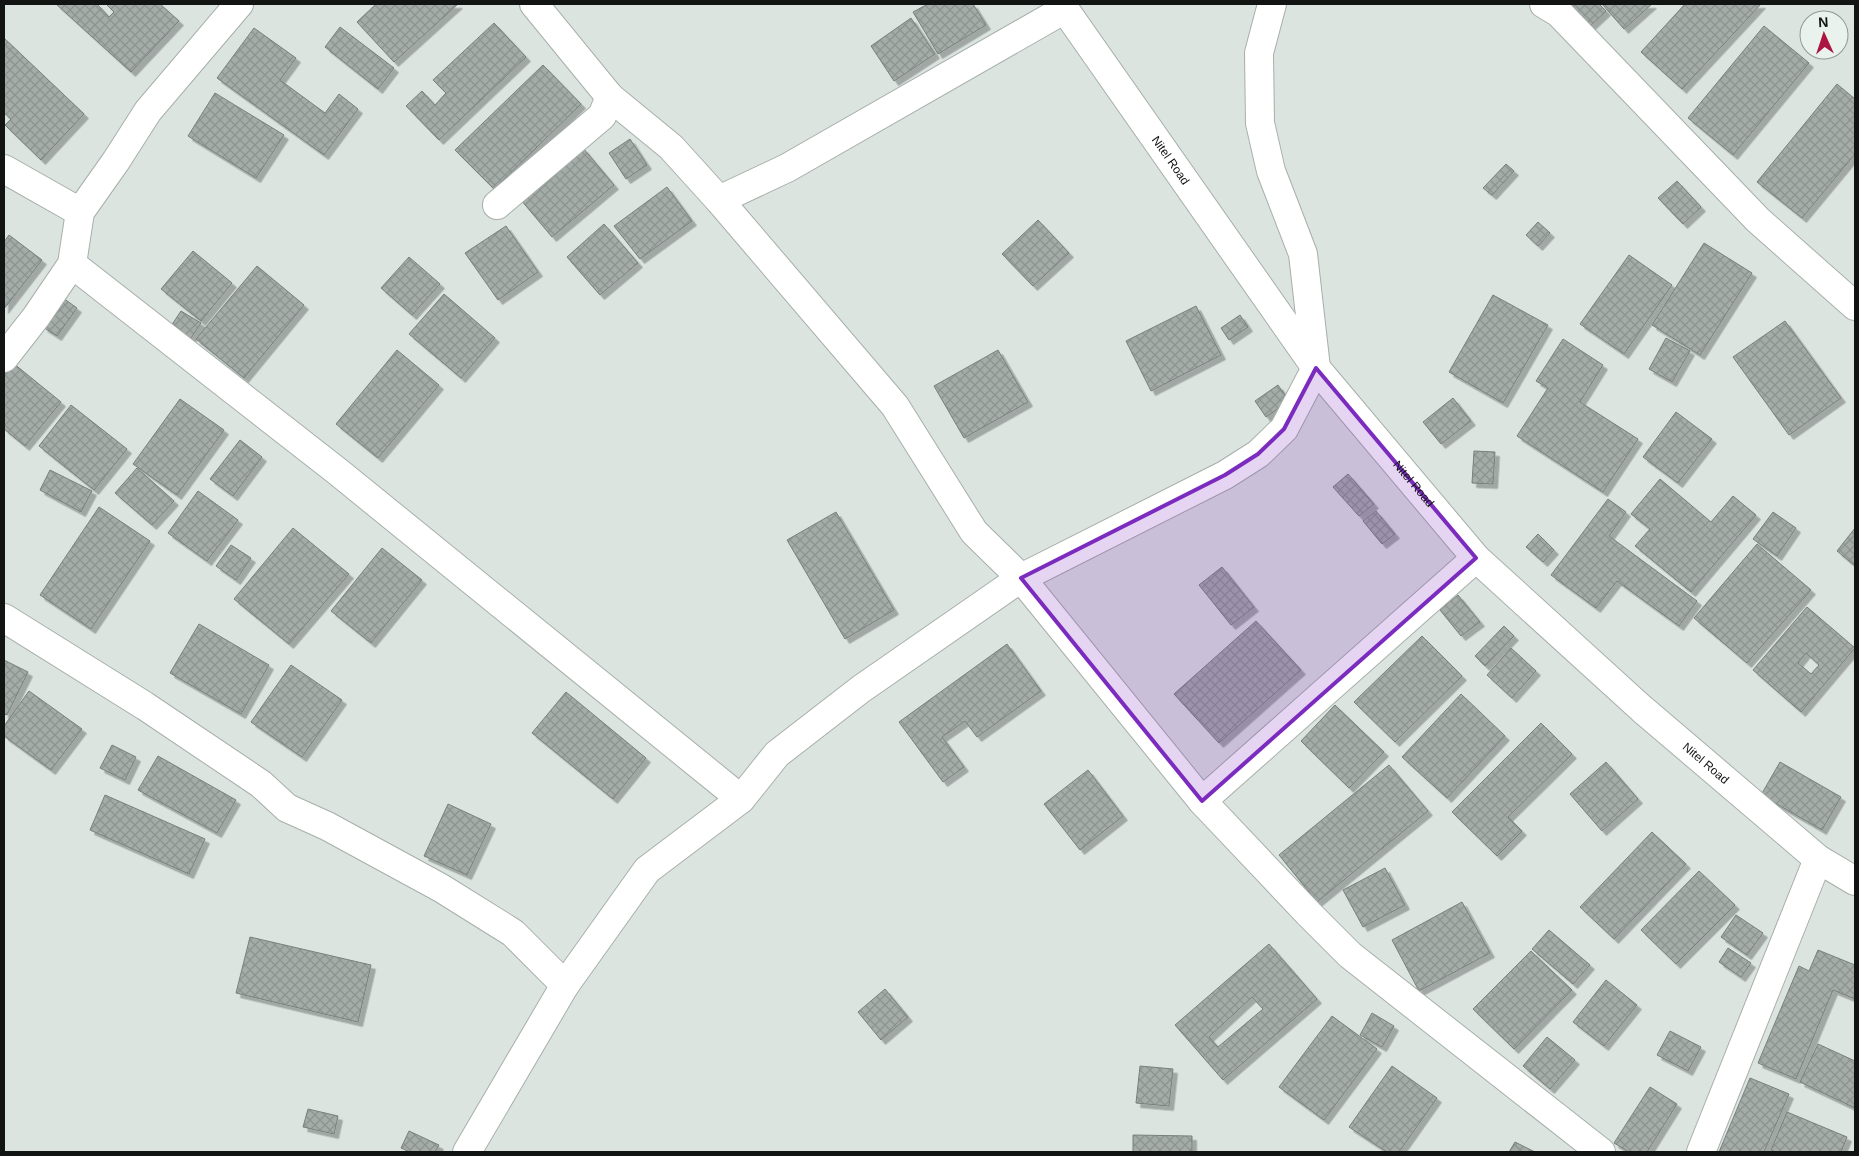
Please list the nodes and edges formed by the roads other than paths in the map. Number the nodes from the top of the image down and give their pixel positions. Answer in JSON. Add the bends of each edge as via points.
{"nodes":[{"id":1,"x":239,"y":4,"type":"edge"},
{"id":2,"x":534,"y":4,"type":"edge"},
{"id":3,"x":1272,"y":4,"type":"edge"},
{"id":4,"x":1544,"y":4,"type":"edge"},
{"id":5,"x":1063,"y":6,"type":"edge"},
{"id":6,"x":610,"y":97,"type":"junction"},
{"id":7,"x":4,"y":169,"type":"edge"},
{"id":8,"x":719,"y":200,"type":"junction"},
{"id":9,"x":497,"y":205,"type":"dead end"},
{"id":10,"x":80,"y":212,"type":"junction"},
{"id":11,"x":72,"y":264,"type":"junction"},
{"id":12,"x":1855,"y":306,"type":"edge"},
{"id":13,"x":4,"y":358,"type":"edge"},
{"id":14,"x":1316,"y":368,"type":"junction"},
{"id":15,"x":1476,"y":558,"type":"junction"},
{"id":16,"x":1021,"y":578,"type":"junction"},
{"id":17,"x":4,"y":618,"type":"edge"},
{"id":18,"x":741,"y":799,"type":"junction"},
{"id":19,"x":1202,"y":801,"type":"junction"},
{"id":20,"x":1818,"y":859,"type":"junction"},
{"id":21,"x":1855,"y":881,"type":"edge"},
{"id":22,"x":565,"y":985,"type":"junction"},
{"id":23,"x":467,"y":1152,"type":"edge"},
{"id":24,"x":1601,"y":1152,"type":"edge"},
{"id":25,"x":1701,"y":1152,"type":"edge"}],
"edges":[{"from":1,"to":10,"type":"street","via":[[148,111]]},
{"from":2,"to":6,"type":"street"},
{"from":3,"to":14,"type":"street","via":[[1259,53],[1260,122],[1271,171],[1303,254]]},
{"from":4,"to":12,"type":"street","via":[[1559,13],[1758,220]]},
{"from":5,"to":8,"type":"street","via":[[787,168]]},
{"from":5,"to":14,"type":"street","name":"Nitel Road"},
{"from":6,"to":8,"type":"street","via":[[671,147]]},
{"from":6,"to":9,"type":"street","via":[[602,116]]},
{"from":7,"to":10,"type":"street"},
{"from":8,"to":16,"type":"street","via":[[895,406],[974,532]]},
{"from":10,"to":11,"type":"street"},
{"from":11,"to":13,"type":"street"},
{"from":11,"to":18,"type":"street","via":[[337,470]]},
{"from":14,"to":15,"type":"street","name":"Nitel Road"},
{"from":14,"to":16,"type":"street","via":[[1284,429],[1258,454],[1224,475]]},
{"from":15,"to":19,"type":"street"},
{"from":15,"to":20,"type":"street","name":"Nitel Road","via":[[1642,709]]},
{"from":16,"to":18,"type":"street","via":[[861,689],[777,754]]},
{"from":16,"to":19,"type":"street"},
{"from":17,"to":22,"type":"street","via":[[145,706],[261,784],[287,808],[441,888],[512,933]]},
{"from":18,"to":22,"type":"street","via":[[647,870]]},
{"from":19,"to":24,"type":"street","via":[[1350,955]]},
{"from":20,"to":21,"type":"street","name":"Nitel Road"},
{"from":20,"to":25,"type":"street"},
{"from":22,"to":23,"type":"street"}]}
